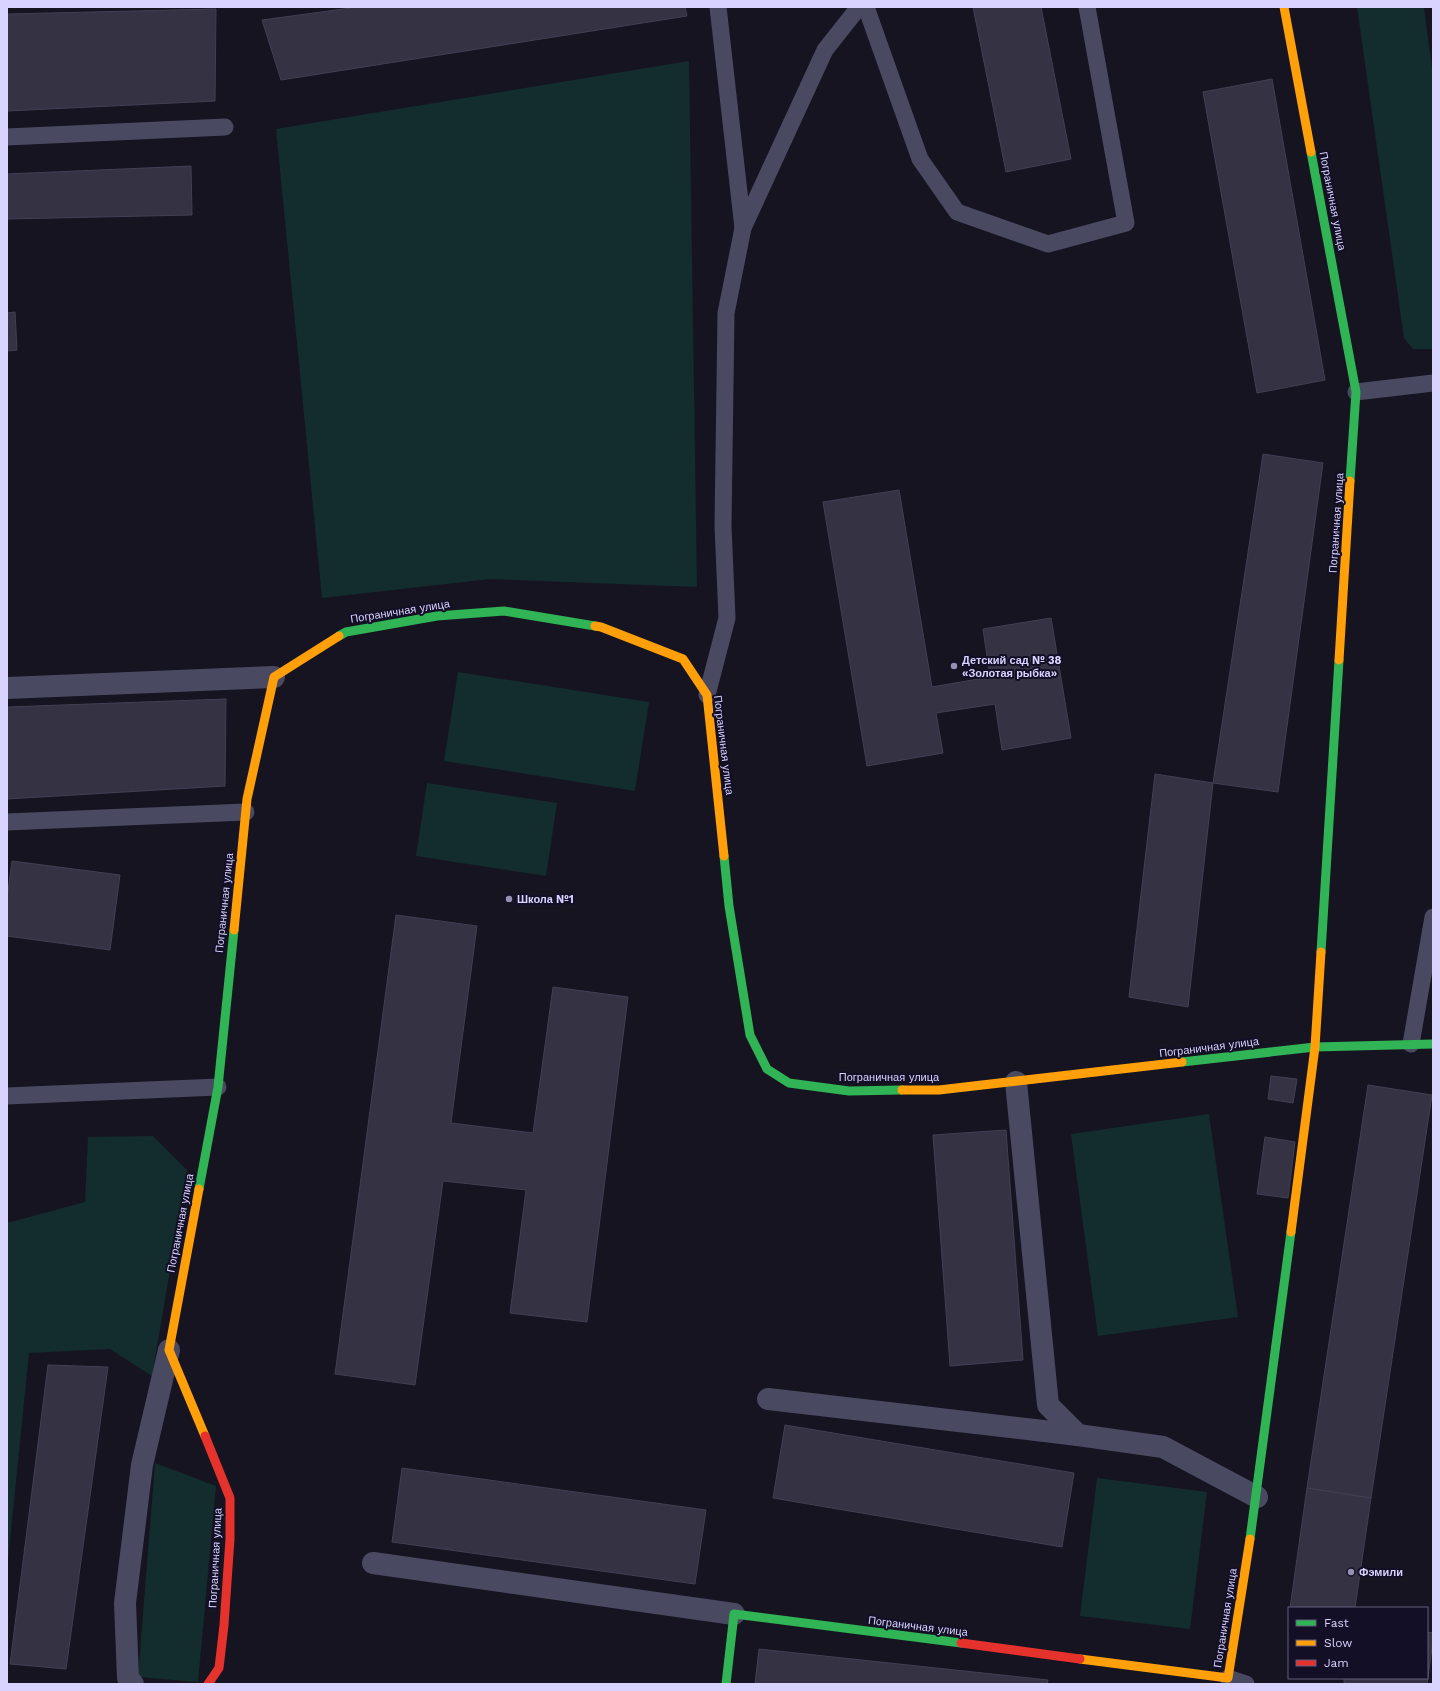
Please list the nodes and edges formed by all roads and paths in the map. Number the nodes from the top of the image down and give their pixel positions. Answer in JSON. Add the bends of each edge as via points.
{"nodes":[{"id":1,"x":718,"y":7,"type":"edge"},
{"id":2,"x":859,"y":7,"type":"edge"},
{"id":3,"x":866,"y":7,"type":"edge"},
{"id":4,"x":1087,"y":7,"type":"edge"},
{"id":5,"x":1284,"y":7,"type":"edge"},
{"id":6,"x":224,"y":127,"type":"dead end"},
{"id":7,"x":7,"y":137,"type":"edge"},
{"id":8,"x":743,"y":228,"type":"junction"},
{"id":9,"x":1433,"y":383,"type":"edge"},
{"id":10,"x":1356,"y":392,"type":"junction"},
{"id":11,"x":274,"y":677,"type":"junction"},
{"id":12,"x":7,"y":688,"type":"edge"},
{"id":13,"x":707,"y":695,"type":"junction"},
{"id":14,"x":246,"y":812,"type":"junction"},
{"id":15,"x":7,"y":822,"type":"edge"},
{"id":16,"x":1433,"y":917,"type":"edge"},
{"id":17,"x":1428,"y":978,"type":"edge"},
{"id":18,"x":1411,"y":1044,"type":"junction"},
{"id":19,"x":1433,"y":1044,"type":"edge"},
{"id":20,"x":1315,"y":1047,"type":"junction"},
{"id":21,"x":1016,"y":1082,"type":"junction"},
{"id":22,"x":218,"y":1087,"type":"junction"},
{"id":23,"x":7,"y":1096,"type":"edge"},
{"id":24,"x":169,"y":1350,"type":"junction"},
{"id":25,"x":768,"y":1399,"type":"dead end"},
{"id":26,"x":1078,"y":1435,"type":"junction"},
{"id":27,"x":1257,"y":1497,"type":"junction"},
{"id":28,"x":373,"y":1563,"type":"dead end"},
{"id":29,"x":734,"y":1614,"type":"junction"},
{"id":30,"x":1228,"y":1678,"type":"junction"},
{"id":31,"x":133,"y":1684,"type":"edge"},
{"id":32,"x":208,"y":1684,"type":"edge"},
{"id":33,"x":726,"y":1684,"type":"edge"},
{"id":34,"x":1246,"y":1684,"type":"edge"}],
"edges":[{"from":1,"to":8,"type":"lane"},
{"from":2,"to":8,"type":"lane","via":[[825,50]]},
{"from":3,"to":4,"type":"lane","via":[[920,159],[957,212],[1048,244],[1126,223]]},
{"from":5,"to":10,"type":"street","name":"Пограничная улица"},
{"from":6,"to":7,"type":"lane"},
{"from":8,"to":13,"type":"lane","via":[[726,313],[723,526],[727,618]]},
{"from":9,"to":10,"type":"lane"},
{"from":10,"to":20,"type":"street","name":"Пограничная улица"},
{"from":11,"to":12,"type":"street"},
{"from":11,"to":13,"type":"street","name":"Пограничная улица","via":[[346,632],[437,616],[504,611],[601,627],[683,659]]},
{"from":11,"to":14,"type":"street","name":"Пограничная улица"},
{"from":13,"to":21,"type":"street","name":"Пограничная улица","via":[[729,906],[750,1035],[767,1069],[789,1083],[849,1091],[939,1090]]},
{"from":14,"to":15,"type":"lane"},
{"from":14,"to":22,"type":"street","name":"Пограничная улица"},
{"from":16,"to":17,"type":"lane"},
{"from":17,"to":18,"type":"lane"},
{"from":18,"to":19,"type":"street","name":"Пограничная улица"},
{"from":18,"to":20,"type":"street","name":"Пограничная улица"},
{"from":20,"to":21,"type":"street","name":"Пограничная улица"},
{"from":20,"to":27,"type":"street","name":"Пограничная улица"},
{"from":21,"to":26,"type":"street","via":[[1048,1405]]},
{"from":22,"to":23,"type":"lane"},
{"from":22,"to":24,"type":"street","name":"Пограничная улица"},
{"from":24,"to":31,"type":"street","via":[[142,1465],[125,1603],[128,1678]]},
{"from":24,"to":32,"type":"street","name":"Пограничная улица","via":[[230,1498],[230,1539],[219,1668]]},
{"from":25,"to":26,"type":"street"},
{"from":26,"to":27,"type":"street","via":[[1164,1446]]},
{"from":27,"to":30,"type":"street","name":"Пограничная улица"},
{"from":28,"to":29,"type":"street"},
{"from":29,"to":30,"type":"street","name":"Пограничная улица"},
{"from":29,"to":33,"type":"street"},
{"from":30,"to":34,"type":"lane"}]}
